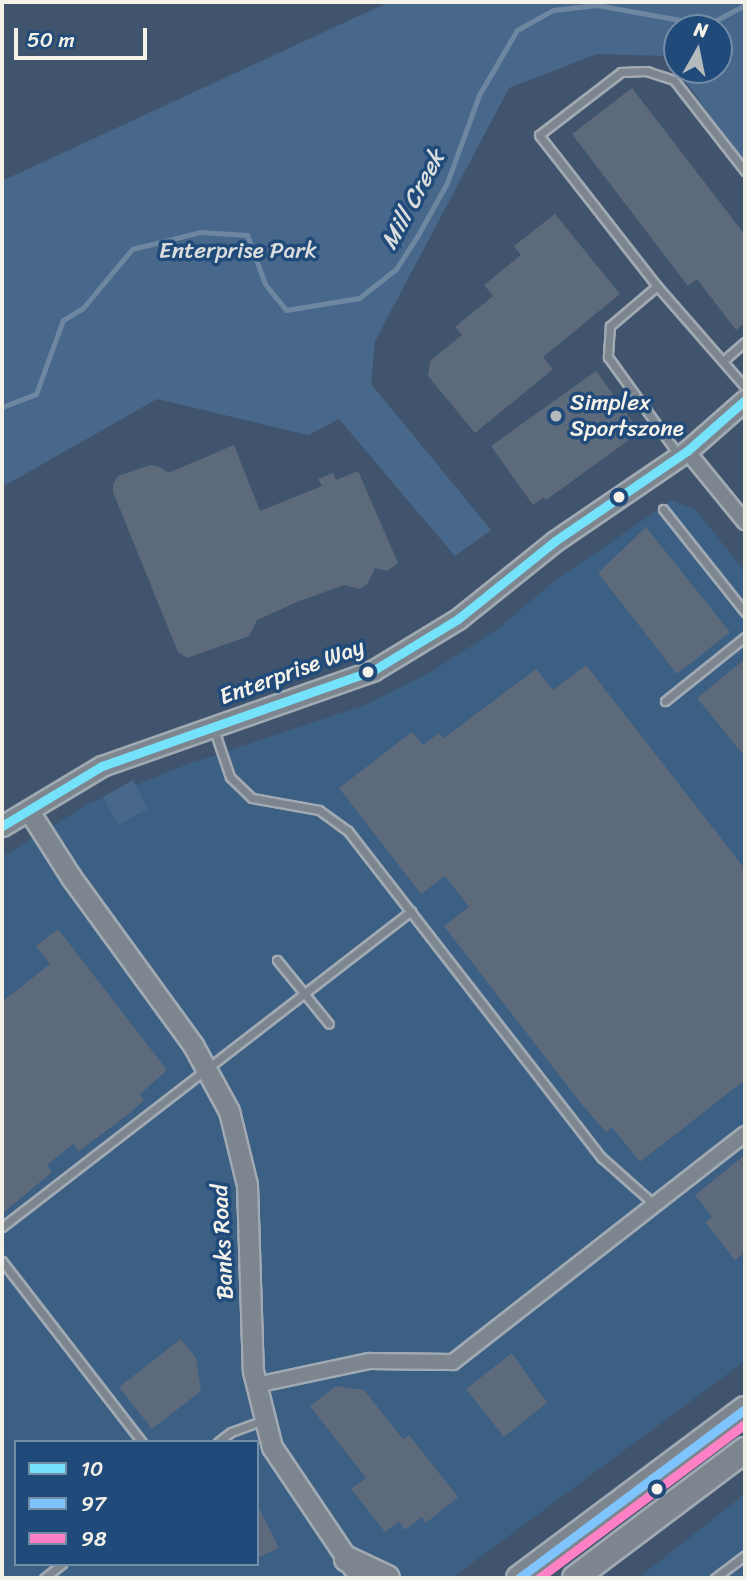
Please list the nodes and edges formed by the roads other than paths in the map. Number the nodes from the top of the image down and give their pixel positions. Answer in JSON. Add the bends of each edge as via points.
{"nodes":[{"id":1,"x":745,"y":171,"type":"edge"},
{"id":2,"x":657,"y":286,"type":"junction"},
{"id":3,"x":745,"y":342,"type":"edge"},
{"id":4,"x":723,"y":361,"type":"junction"},
{"id":5,"x":745,"y":387,"type":"edge"},
{"id":6,"x":745,"y":400,"type":"edge"},
{"id":7,"x":683,"y":454,"type":"junction"},
{"id":8,"x":663,"y":509,"type":"dead end"},
{"id":9,"x":745,"y":523,"type":"edge"},
{"id":10,"x":745,"y":612,"type":"edge"},
{"id":11,"x":745,"y":637,"type":"edge"},
{"id":12,"x":665,"y":701,"type":"dead end"},
{"id":13,"x":213,"y":726,"type":"junction"},
{"id":14,"x":29,"y":811,"type":"junction"},
{"id":15,"x":2,"y":826,"type":"edge"},
{"id":16,"x":411,"y":911,"type":"junction"},
{"id":17,"x":277,"y":960,"type":"dead end"},
{"id":18,"x":304,"y":993,"type":"junction"},
{"id":19,"x":329,"y":1024,"type":"dead end"},
{"id":20,"x":208,"y":1068,"type":"junction"},
{"id":21,"x":745,"y":1134,"type":"edge"},
{"id":22,"x":654,"y":1205,"type":"junction"},
{"id":23,"x":2,"y":1227,"type":"edge"},
{"id":24,"x":2,"y":1261,"type":"edge"},
{"id":25,"x":257,"y":1385,"type":"junction"},
{"id":26,"x":745,"y":1409,"type":"edge"},
{"id":27,"x":265,"y":1419,"type":"junction"},
{"id":28,"x":140,"y":1440,"type":"edge"},
{"id":29,"x":221,"y":1440,"type":"edge"},
{"id":30,"x":745,"y":1450,"type":"edge"},
{"id":31,"x":745,"y":1555,"type":"edge"},
{"id":32,"x":59,"y":1566,"type":"edge"},
{"id":33,"x":352,"y":1572,"type":"edge"},
{"id":34,"x":44,"y":1578,"type":"edge"},
{"id":35,"x":387,"y":1578,"type":"edge"},
{"id":36,"x":519,"y":1578,"type":"edge"},
{"id":37,"x":575,"y":1578,"type":"edge"},
{"id":38,"x":715,"y":1578,"type":"edge"}],
"edges":[{"from":1,"to":2,"type":"lane","via":[[674,80],[647,71],[621,72],[539,135]]},
{"from":2,"to":4,"type":"lane"},
{"from":2,"to":7,"type":"lane","via":[[610,326],[608,357]]},
{"from":3,"to":4,"type":"lane"},
{"from":4,"to":5,"type":"lane"},
{"from":6,"to":7,"type":"street","name":"Enterprise Way"},
{"from":7,"to":9,"type":"street"},
{"from":7,"to":13,"type":"street","name":"Enterprise Way","via":[[555,541],[458,620],[374,670]]},
{"from":8,"to":10,"type":"lane"},
{"from":11,"to":12,"type":"lane"},
{"from":13,"to":14,"type":"street","name":"Enterprise Way","via":[[102,766]]},
{"from":13,"to":16,"type":"lane","via":[[230,777],[237,784],[252,798],[319,810],[348,831]]},
{"from":14,"to":15,"type":"street","name":"Enterprise Way"},
{"from":14,"to":20,"type":"street","name":"Banks Road"},
{"from":16,"to":18,"type":"lane"},
{"from":16,"to":22,"type":"lane","via":[[602,1158]]},
{"from":17,"to":18,"type":"lane"},
{"from":18,"to":19,"type":"lane"},
{"from":18,"to":20,"type":"lane"},
{"from":20,"to":23,"type":"lane"},
{"from":20,"to":25,"type":"street","name":"Banks Road","via":[[229,1111],[247,1185]]},
{"from":21,"to":22,"type":"street"},
{"from":22,"to":25,"type":"street","via":[[453,1362],[369,1361]]},
{"from":24,"to":28,"type":"lane"},
{"from":25,"to":27,"type":"street","name":"Banks Road"},
{"from":26,"to":36,"type":"highway"},
{"from":27,"to":29,"type":"lane"},
{"from":27,"to":33,"type":"street","name":"Banks Road","via":[[272,1447]]},
{"from":30,"to":37,"type":"highway"},
{"from":31,"to":38,"type":"lane"},
{"from":32,"to":34,"type":"lane"},
{"from":33,"to":35,"type":"highway"}]}
